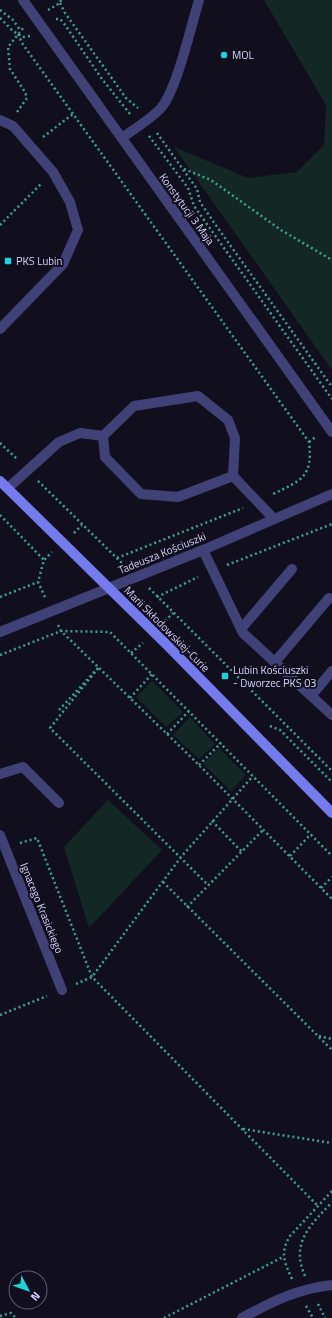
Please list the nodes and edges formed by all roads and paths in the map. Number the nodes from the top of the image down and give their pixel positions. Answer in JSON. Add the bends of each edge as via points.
{"nodes":[{"id":1,"x":23,"y":0,"type":"edge"},
{"id":2,"x":61,"y":0,"type":"edge"},
{"id":3,"x":199,"y":0,"type":"edge"},
{"id":4,"x":0,"y":10,"type":"edge"},
{"id":5,"x":60,"y":19,"type":"dead end"},
{"id":6,"x":20,"y":30,"type":"dead end"},
{"id":7,"x":18,"y":34,"type":"dead end"},
{"id":8,"x":73,"y":114,"type":"junction"},
{"id":9,"x":0,"y":120,"type":"edge"},
{"id":10,"x":143,"y":122,"type":"junction"},
{"id":11,"x":43,"y":137,"type":"dead end"},
{"id":12,"x":122,"y":138,"type":"junction"},
{"id":13,"x":183,"y":169,"type":"junction"},
{"id":14,"x":332,"y":260,"type":"edge"},
{"id":15,"x":0,"y":329,"type":"edge"},
{"id":16,"x":332,"y":387,"type":"edge"},
{"id":17,"x":332,"y":399,"type":"edge"},
{"id":18,"x":332,"y":432,"type":"edge"},
{"id":19,"x":103,"y":436,"type":"junction"},
{"id":20,"x":0,"y":442,"type":"edge"},
{"id":21,"x":28,"y":470,"type":"junction"},
{"id":22,"x":233,"y":476,"type":"junction"},
{"id":23,"x":0,"y":481,"type":"edge"},
{"id":24,"x":8,"y":488,"type":"junction"},
{"id":25,"x":332,"y":494,"type":"edge"},
{"id":26,"x":257,"y":502,"type":"junction"},
{"id":27,"x":0,"y":516,"type":"edge"},
{"id":28,"x":274,"y":519,"type":"junction"},
{"id":29,"x":332,"y":524,"type":"edge"},
{"id":30,"x":203,"y":550,"type":"junction"},
{"id":31,"x":292,"y":569,"type":"dead end"},
{"id":32,"x":213,"y":570,"type":"junction"},
{"id":33,"x":136,"y":576,"type":"junction"},
{"id":34,"x":108,"y":587,"type":"junction"},
{"id":35,"x":157,"y":596,"type":"junction"},
{"id":36,"x":0,"y":597,"type":"edge"},
{"id":37,"x":329,"y":598,"type":"dead end"},
{"id":38,"x":241,"y":629,"type":"junction"},
{"id":39,"x":61,"y":631,"type":"junction"},
{"id":40,"x":0,"y":632,"type":"edge"},
{"id":41,"x":0,"y":655,"type":"edge"},
{"id":42,"x":275,"y":662,"type":"junction"},
{"id":43,"x":99,"y":667,"type":"junction"},
{"id":44,"x":332,"y":671,"type":"edge"},
{"id":45,"x":152,"y":674,"type":"junction"},
{"id":46,"x":311,"y":696,"type":"junction"},
{"id":47,"x":130,"y":698,"type":"junction"},
{"id":48,"x":59,"y":710,"type":"dead end"},
{"id":49,"x":189,"y":712,"type":"junction"},
{"id":50,"x":332,"y":716,"type":"edge"},
{"id":51,"x":167,"y":734,"type":"junction"},
{"id":52,"x":221,"y":743,"type":"junction"},
{"id":53,"x":199,"y":765,"type":"junction"},
{"id":54,"x":332,"y":771,"type":"edge"},
{"id":55,"x":0,"y":774,"type":"edge"},
{"id":56,"x":253,"y":776,"type":"junction"},
{"id":57,"x":232,"y":798,"type":"junction"},
{"id":58,"x":59,"y":803,"type":"dead end"},
{"id":59,"x":332,"y":813,"type":"edge"},
{"id":60,"x":212,"y":820,"type":"junction"},
{"id":61,"x":264,"y":830,"type":"junction"},
{"id":62,"x":311,"y":834,"type":"junction"},
{"id":63,"x":0,"y":835,"type":"edge"},
{"id":64,"x":5,"y":848,"type":"junction"},
{"id":65,"x":242,"y":852,"type":"junction"},
{"id":66,"x":290,"y":856,"type":"junction"},
{"id":67,"x":332,"y":856,"type":"edge"},
{"id":68,"x":181,"y":857,"type":"junction"},
{"id":69,"x":332,"y":877,"type":"edge"},
{"id":70,"x":162,"y":882,"type":"junction"},
{"id":71,"x":208,"y":886,"type":"junction"},
{"id":72,"x":321,"y":888,"type":"junction"},
{"id":73,"x":332,"y":899,"type":"edge"},
{"id":74,"x":187,"y":907,"type":"junction"},
{"id":75,"x":92,"y":977,"type":"junction"},
{"id":76,"x":62,"y":990,"type":"junction"},
{"id":77,"x":0,"y":1015,"type":"edge"},
{"id":78,"x":317,"y":1036,"type":"junction"},
{"id":79,"x":332,"y":1039,"type":"edge"},
{"id":80,"x":332,"y":1050,"type":"edge"},
{"id":81,"x":243,"y":1129,"type":"junction"},
{"id":82,"x":332,"y":1143,"type":"edge"},
{"id":83,"x":332,"y":1191,"type":"edge"},
{"id":84,"x":332,"y":1202,"type":"edge"},
{"id":85,"x":318,"y":1206,"type":"junction"},
{"id":86,"x":283,"y":1257,"type":"junction"},
{"id":87,"x":332,"y":1285,"type":"edge"},
{"id":88,"x":310,"y":1288,"type":"junction"},
{"id":89,"x":298,"y":1291,"type":"junction"},
{"id":90,"x":0,"y":1316,"type":"edge"},
{"id":91,"x":247,"y":1317,"type":"edge"},
{"id":92,"x":16,"y":1318,"type":"edge"},
{"id":93,"x":164,"y":1318,"type":"edge"},
{"id":94,"x":313,"y":1318,"type":"edge"},
{"id":95,"x":325,"y":1318,"type":"edge"}],
"edges":[{"from":1,"to":12,"type":"street","name":"Konstytucji 3 Maja"},
{"from":2,"to":10,"type":"path","via":[[65,13],[126,98],[139,110]]},
{"from":3,"to":10,"type":"street","via":[[173,85],[160,109]]},
{"from":4,"to":6,"type":"path","via":[[13,20]]},
{"from":5,"to":10,"type":"path","via":[[122,106]]},
{"from":7,"to":8,"type":"path"},
{"from":8,"to":11,"type":"path"},
{"from":8,"to":26,"type":"path","via":[[309,442],[309,470],[297,483]]},
{"from":9,"to":15,"type":"street","via":[[13,126],[53,172],[70,202],[78,230],[62,264]]},
{"from":10,"to":12,"type":"street"},
{"from":10,"to":13,"type":"path"},
{"from":10,"to":17,"type":"path","via":[[188,188],[194,206]]},
{"from":12,"to":18,"type":"street","name":"Konstytucji 3 Maja"},
{"from":13,"to":14,"type":"path","via":[[211,180],[281,230]]},
{"from":13,"to":16,"type":"path","via":[[197,189],[200,202]]},
{"from":19,"to":21,"type":"street","via":[[80,433],[59,442]]},
{"from":19,"to":22,"type":"street","via":[[105,457],[141,494],[178,497]]},
{"from":19,"to":22,"type":"street","via":[[134,406],[198,396],[228,420],[235,438]]},
{"from":20,"to":21,"type":"path"},
{"from":21,"to":24,"type":"street"},
{"from":21,"to":26,"type":"path","via":[[117,558]]},
{"from":22,"to":26,"type":"street"},
{"from":23,"to":24,"type":"street","name":"Marii Skłodowskiej-Curie"},
{"from":24,"to":34,"type":"street","name":"Marii Skłodowskiej-Curie"},
{"from":25,"to":28,"type":"street","name":"Tadeusza Kościuszki"},
{"from":26,"to":28,"type":"street"},
{"from":27,"to":36,"type":"path","via":[[44,560],[38,582]]},
{"from":28,"to":30,"type":"street","name":"Tadeusza Kościuszki"},
{"from":29,"to":32,"type":"path"},
{"from":30,"to":32,"type":"street"},
{"from":30,"to":33,"type":"street","name":"Tadeusza Kościuszki"},
{"from":31,"to":38,"type":"street"},
{"from":32,"to":35,"type":"path"},
{"from":32,"to":38,"type":"street"},
{"from":33,"to":34,"type":"street","name":"Tadeusza Kościuszki"},
{"from":33,"to":35,"type":"path"},
{"from":34,"to":40,"type":"street","name":"Tadeusza Kościuszki"},
{"from":34,"to":59,"type":"street","name":"Marii Skłodowskiej-Curie"},
{"from":35,"to":54,"type":"path"},
{"from":37,"to":42,"type":"street"},
{"from":38,"to":42,"type":"street"},
{"from":39,"to":41,"type":"path"},
{"from":39,"to":43,"type":"path"},
{"from":39,"to":45,"type":"path","via":[[110,632]]},
{"from":42,"to":46,"type":"street"},
{"from":43,"to":47,"type":"path"},
{"from":43,"to":48,"type":"path"},
{"from":43,"to":68,"type":"path","via":[[50,728]]},
{"from":44,"to":46,"type":"street"},
{"from":45,"to":47,"type":"path"},
{"from":45,"to":49,"type":"path"},
{"from":46,"to":50,"type":"street"},
{"from":47,"to":51,"type":"path"},
{"from":49,"to":51,"type":"path"},
{"from":49,"to":52,"type":"path"},
{"from":51,"to":53,"type":"path"},
{"from":52,"to":53,"type":"path"},
{"from":52,"to":56,"type":"path"},
{"from":53,"to":57,"type":"path"},
{"from":55,"to":58,"type":"street","via":[[23,767]]},
{"from":56,"to":57,"type":"path"},
{"from":56,"to":62,"type":"path"},
{"from":57,"to":60,"type":"path"},
{"from":57,"to":61,"type":"path"},
{"from":60,"to":65,"type":"path"},
{"from":60,"to":68,"type":"path"},
{"from":61,"to":65,"type":"path"},
{"from":61,"to":66,"type":"path"},
{"from":62,"to":66,"type":"path"},
{"from":62,"to":67,"type":"path"},
{"from":63,"to":64,"type":"street","name":"Ignacego Krasickiego"},
{"from":64,"to":75,"type":"path","via":[[37,838]]},
{"from":64,"to":76,"type":"street","name":"Ignacego Krasickiego"},
{"from":65,"to":71,"type":"path"},
{"from":66,"to":72,"type":"path"},
{"from":68,"to":70,"type":"path"},
{"from":68,"to":71,"type":"path"},
{"from":69,"to":72,"type":"path"},
{"from":70,"to":74,"type":"path"},
{"from":70,"to":75,"type":"path"},
{"from":71,"to":74,"type":"path"},
{"from":72,"to":73,"type":"path"},
{"from":74,"to":78,"type":"path"},
{"from":75,"to":76,"type":"path"},
{"from":75,"to":81,"type":"path"},
{"from":76,"to":77,"type":"path"},
{"from":78,"to":79,"type":"path"},
{"from":78,"to":80,"type":"path"},
{"from":81,"to":82,"type":"path"},
{"from":81,"to":85,"type":"path"},
{"from":83,"to":85,"type":"path"},
{"from":84,"to":88,"type":"path","via":[[309,1228],[301,1243],[301,1268]]},
{"from":85,"to":86,"type":"path","via":[[290,1236],[283,1250]]},
{"from":86,"to":89,"type":"path"},
{"from":86,"to":93,"type":"path"},
{"from":87,"to":88,"type":"street"},
{"from":88,"to":89,"type":"street"},
{"from":88,"to":95,"type":"path"},
{"from":89,"to":91,"type":"street","via":[[278,1298]]},
{"from":89,"to":94,"type":"path"},
{"from":90,"to":92,"type":"path","via":[[11,1313]]}]}
